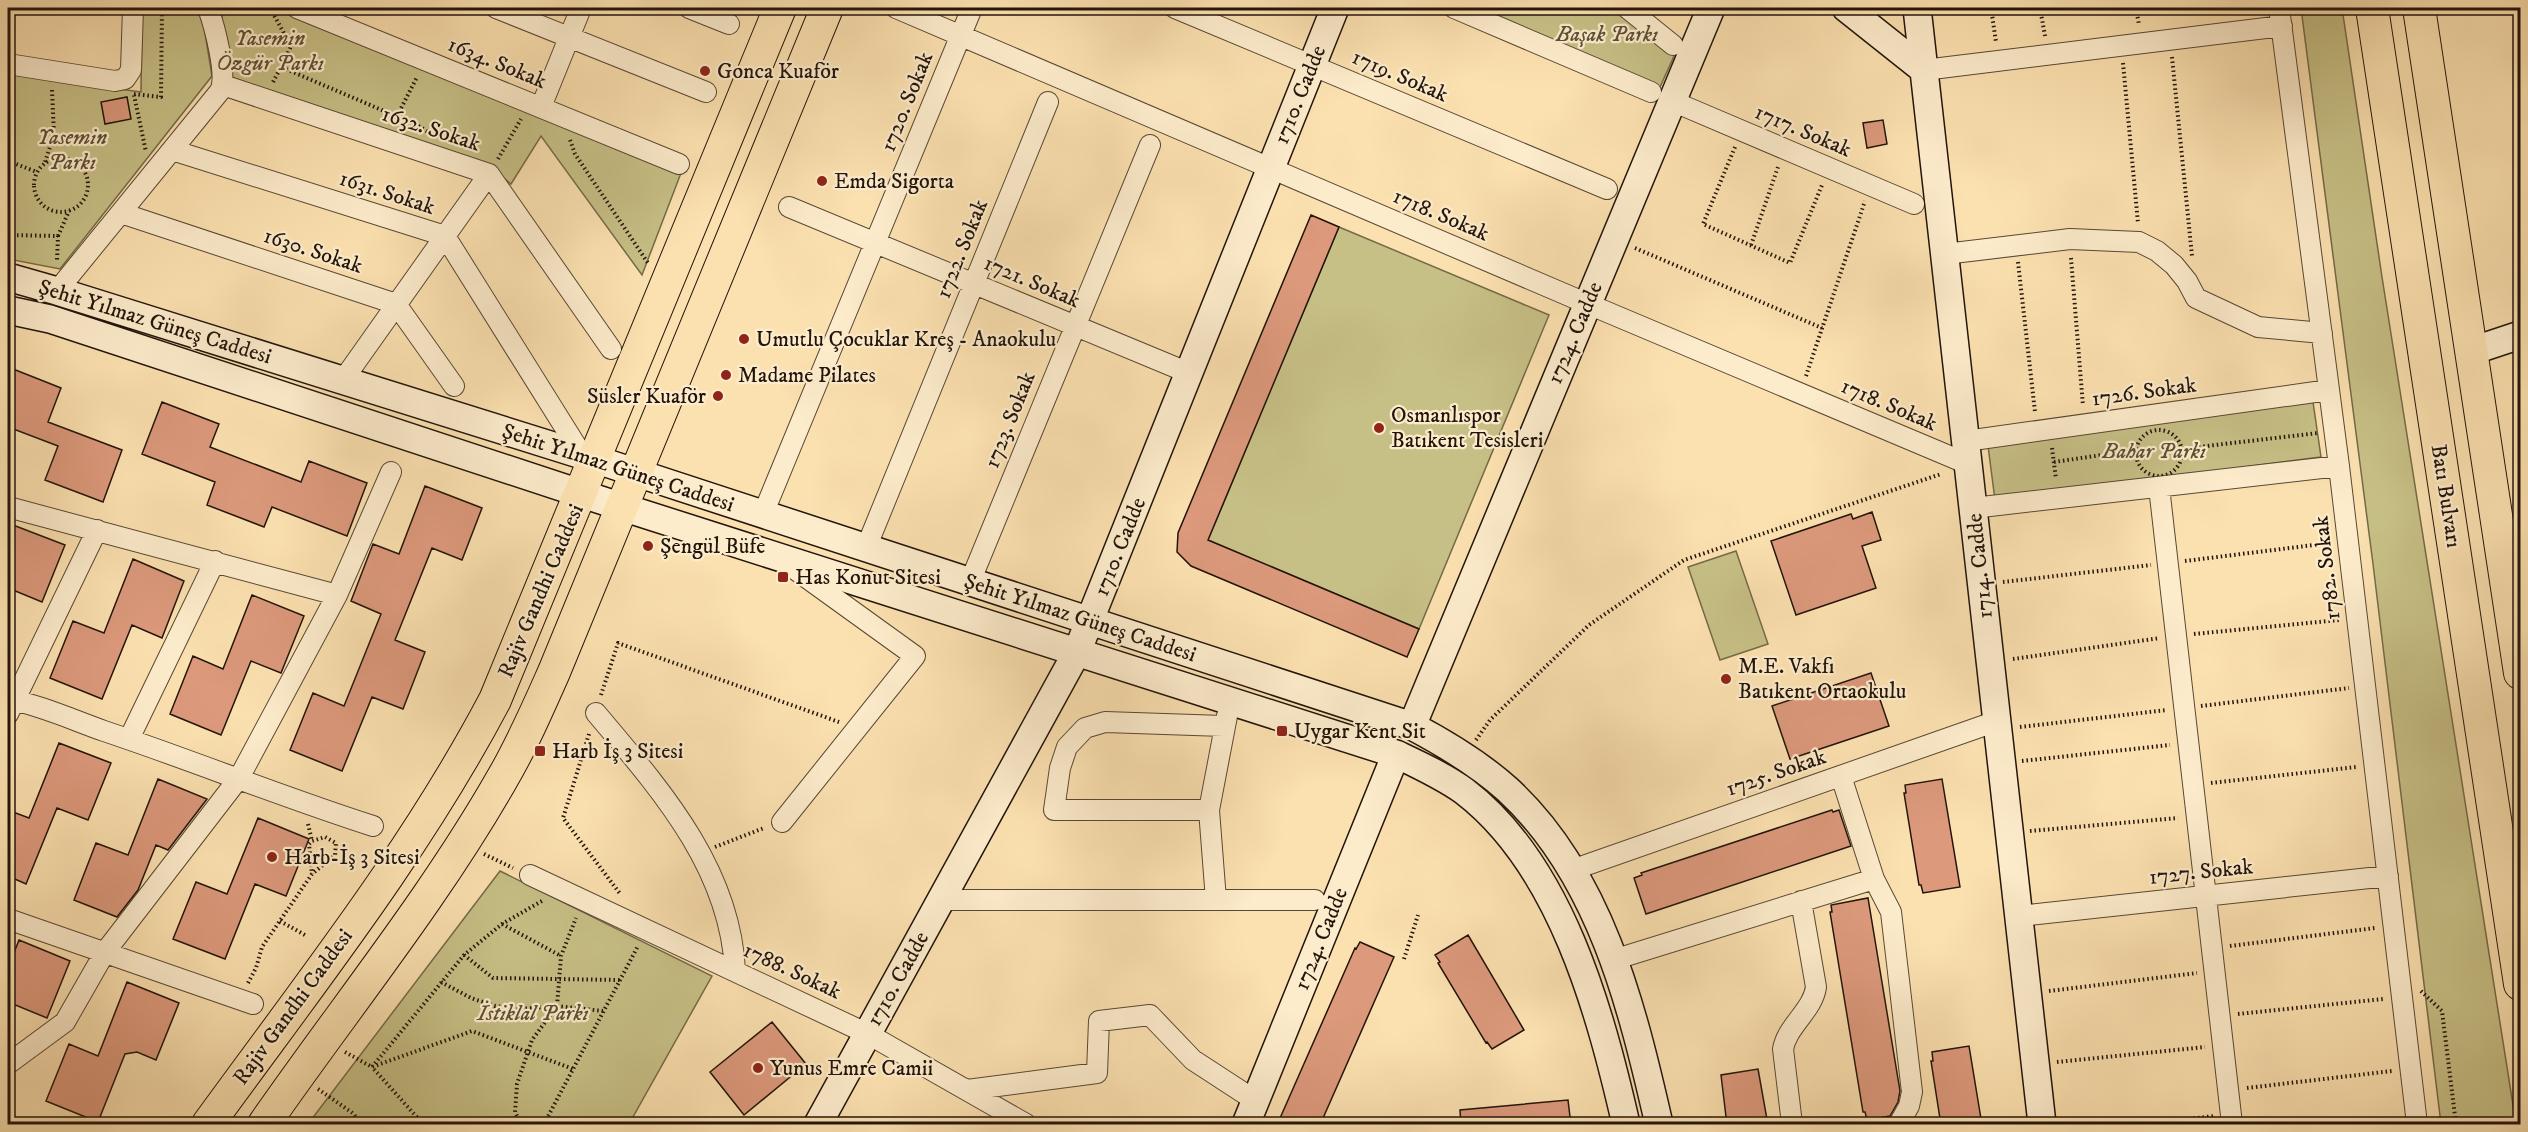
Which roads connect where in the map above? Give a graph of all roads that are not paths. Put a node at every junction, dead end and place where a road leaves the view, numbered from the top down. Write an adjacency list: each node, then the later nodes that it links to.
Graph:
1 (133, 8): 25 (street)
2 (208, 8): 28 (street)
3 (297, 8): 32 (street, 1634. Sokak)
4 (496, 8): 23 (street)
5 (581, 8): 23 (street)
6 (689, 8): 21 (street)
7 (780, 8): 61 (main road, Rajiv Gandhi Caddesi)
8 (827, 8): 64 (main road, Rajiv Gandhi Caddesi)
9 (896, 8): 22 (street, 1718. Sokak)
10 (972, 8): 22 (street, 1720. Sokak)
11 (1174, 8): 26 (street, 1719. Sokak)
12 (1335, 8): 26 (main road, 1710. Cadde)
13 (1454, 8): 30 (street, 1717. Sokak)
14 (1627, 8): 24 (street)
15 (1711, 8): 30 (main road, 1724. Cadde)
16 (1846, 8): 27 (main road)
17 (1917, 8): 27 (main road, 1714. Cadde)
18 (2372, 8): 106 (main road, Batı Bulvarı)
19 (2419, 8): 55 (main road, Batı Bulvarı)
20 (2280, 17): 27 (street); 52 (street, 1782. Sokak)
21 (729, 24)
22 (961, 35): 36 (street, 1718. Sokak); 43 (street, 1720. Sokak)
23 (569, 37): 29 (street); 32 (street)
24 (1673, 45)
25 (8, 64)
26 (1312, 65): 36 (main road, 1710. Cadde); 38 (street, 1719. Sokak)
27 (1924, 70): 44 (main road, 1714. Cadde)
28 (223, 85): 34 (street); 37 (street, 1632. Sokak)
29 (706, 92)
30 (1662, 96): 39 (street, 1717. Sokak); 49 (main road, 1724. Cadde)
31 (1048, 102): 46 (street, 1722. Sokak)
32 (536, 105): 35 (street, 1634. Sokak)
33 (1150, 145): 51 (street, 1723. Sokak)
34 (172, 150): 41 (street); 42 (street, 1631. Sokak)
35 (679, 164)
36 (1271, 168): 49 (street, 1718. Sokak); 56 (main road, 1710. Cadde)
37 (489, 174): 42 (street); 54 (street, 1632. Sokak)
38 (1607, 189)
39 (1914, 204)
40 (789, 207): 43 (street, 1721. Sokak)
41 (121, 213): 47 (street); 48 (street, 1630. Sokak)
42 (445, 236): 48 (street); 61 (street, 1631. Sokak)
43 (875, 243): 46 (street, 1721. Sokak); 70 (street, 1720. Sokak)
44 (1945, 254): 52 (street); 60 (main road, 1714. Cadde)
45 (8, 278): 47 (main road, Şehit Yılmaz Güneş Caddesi)
46 (974, 284): 51 (street, 1721. Sokak); 72 (street, 1722. Sokak)
47 (57, 291): 57 (main road, Şehit Yılmaz Güneş Caddesi)
48 (396, 304): 57 (street); 58 (street)
49 (1587, 304): 60 (street, 1718. Sokak); 84 (main road, 1724. Cadde)
50 (8, 310): 66 (main road, Şehit Yılmaz Güneş Caddesi)
51 (1076, 326): 56 (street, 1721. Sokak); 75 (street, 1723. Sokak)
52 (2322, 333): 59 (street, 1782. Sokak)
53 (2520, 335): 55 (main road)
54 (611, 349)
55 (2472, 351): 79 (main road, Batı Bulvarı)
56 (1189, 373): 77 (main road, 1710. Cadde)
57 (342, 380): 61 (main road, Şehit Yılmaz Güneş Caddesi)
58 (454, 386)
59 (2329, 390): 60 (street, 1726. Sokak); 62 (street, 1782. Sokak)
60 (1967, 453): 69 (main road, 1714. Cadde)
61 (588, 457): 64 (main road, Şehit Yılmaz Güneş Caddesi); 66 (main road, Rajiv Gandhi Caddesi)
62 (2339, 466): 65 (street); 94 (street, 1782. Sokak)
63 (391, 472): 76 (street)
64 (636, 473): 68 (main road, Rajiv Gandhi Caddesi); 70 (main road, Şehit Yılmaz Güneş Caddesi)
65 (2159, 487): 69 (street); 96 (street)
66 (581, 494): 68 (main road, Şehit Yılmaz Güneş Caddesi); 113 (main road, Rajiv Gandhi Caddesi)
67 (8, 507): 71 (street)
68 (622, 507): 73 (main road, Şehit Yılmaz Güneş Caddesi); 114 (main road, Rajiv Gandhi Caddesi)
69 (1973, 508): 83 (main road, 1714. Cadde)
70 (763, 514): 72 (main road, Şehit Yılmaz Güneş Caddesi)
71 (97, 530): 74 (street); 80 (street)
72 (866, 548): 75 (main road, Şehit Yılmaz Güneş Caddesi)
73 (778, 557): 78 (main road, Şehit Yılmaz Güneş Caddesi); 90 (street)
74 (215, 561): 76 (street); 85 (street)
75 (970, 582): 77 (main road, Şehit Yılmaz Güneş Caddesi)
76 (337, 595): 88 (street)
77 (1090, 621): 78 (main road, 1710. Cadde); 84 (main road, Şehit Yılmaz Güneş Caddesi)
78 (1077, 652): 82 (main road, Şehit Yılmaz Güneş Caddesi); 97 (main road, 1710. Cadde)
79 (2520, 673)
80 (9, 705): 85 (street)
81 (596, 713): 105 (street)
82 (1227, 714): 86 (main road, Şehit Yılmaz Güneş Caddesi); 89 (street); 89 (street)
83 (1997, 721): 87 (street, 1725. Sokak); 101 (main road, 1714. Cadde)
84 (1412, 726): 92 (main road, Şehit Yılmaz Güneş Caddesi)
85 (129, 739): 88 (street)
86 (1396, 754): 111 (main road, 1724. Cadde); 117 (main road, Şehit Yılmaz Güneş Caddesi)
87 (1841, 776): 92 (street, 1725. Sokak); 95 (street)
88 (239, 777): 91 (street); 103 (street)
89 (1209, 810): 98 (street)
90 (782, 822)
91 (373, 826)
92 (1572, 870): 104 (main road, Şehit Yılmaz Güneş Caddesi)
93 (530, 876): 105 (street, 1788. Sokak)
94 (2388, 876): 96 (street, 1727. Sokak); 122 (street, 1782. Sokak)
95 (1874, 879): 100 (street); 120 (street)
96 (2206, 896): 101 (street, 1727. Sokak); 112 (street)
97 (941, 900): 98 (street); 108 (main road, 1710. Cadde)
98 (1216, 900): 99 (street)
99 (1315, 900)
100 (1801, 901): 104 (street); 119 (street)
101 (2019, 916): 121 (main road, 1714. Cadde)
102 (8, 919): 103 (street)
103 (105, 952): 107 (street); 109 (street)
104 (1613, 960): 118 (main road, Şehit Yılmaz Güneş Caddesi)
105 (735, 970): 108 (street, 1788. Sokak)
106 (2520, 984)
107 (253, 1004)
108 (868, 1034): 110 (street, 1788. Sokak); 115 (main road, 1710. Cadde)
109 (8, 1064)
110 (967, 1090): 111 (street); 116 (street, 1788. Sokak)
111 (1251, 1113)
112 (2232, 1119)
113 (208, 1125)
114 (264, 1125)
115 (818, 1125)
116 (1026, 1125)
117 (1626, 1125)
118 (1659, 1125)
119 (1792, 1125)
120 (1899, 1125)
121 (2042, 1125)
122 (2417, 1125)

